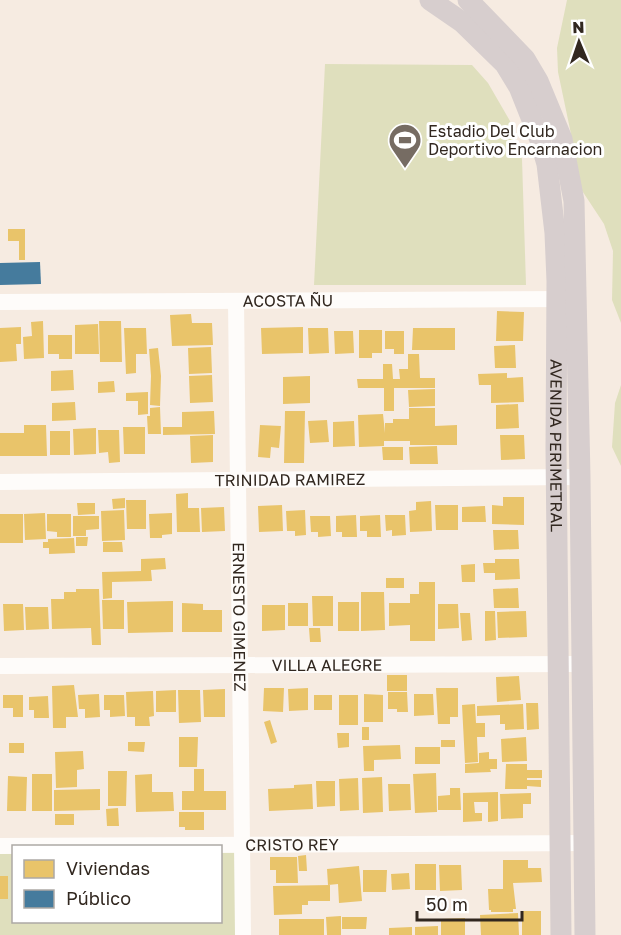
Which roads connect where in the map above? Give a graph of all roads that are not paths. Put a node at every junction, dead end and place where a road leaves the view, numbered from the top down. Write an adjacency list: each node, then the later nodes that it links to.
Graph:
1 (430, 0): 3 (main road, AVENIDA PERIMETRAL)
2 (468, 0): 3 (main road, AVENIDA PERIMETRAL)
3 (567, 299): 4 (street, ACOSTA ÑU); 6 (main road, AVENIDA PERIMETRAL); 7 (main road, AVENIDA PERIMETRAL)
4 (236, 301): 5 (street, ACOSTA ÑU); 8 (street, ERNESTO GIMENEZ)
5 (0, 303)
6 (558, 477): 7 (street, TRINIDAD RAMIREZ); 8 (street, TRINIDAD RAMIREZ); 10 (main road, AVENIDA PERIMETRAL)
7 (580, 477): 11 (main road, AVENIDA PERIMETRAL)
8 (238, 480): 9 (street, TRINIDAD RAMIREZ); 12 (street, ERNESTO GIMENEZ)
9 (0, 482)
10 (558, 664): 11 (street, VILLA ALEGRE); 12 (street, VILLA ALEGRE); 14 (main road, AVENIDA PERIMETRAL)
11 (583, 664): 15 (main road, AVENIDA PERIMETRAL)
12 (240, 665): 13 (street, VILLA ALEGRE); 16 (street, ERNESTO GIMENEZ)
13 (0, 666)
14 (560, 843): 15 (street, CRISTO REY); 16 (street, CRISTO REY); 19 (main road, AVENIDA PERIMETRAL)
15 (585, 843): 20 (main road, AVENIDA PERIMETRAL)
16 (243, 844): 17 (street, CRISTO REY); 18 (street, ERNESTO GIMENEZ)
17 (122, 845)
18 (243, 935)
19 (561, 935)
20 (585, 935)

